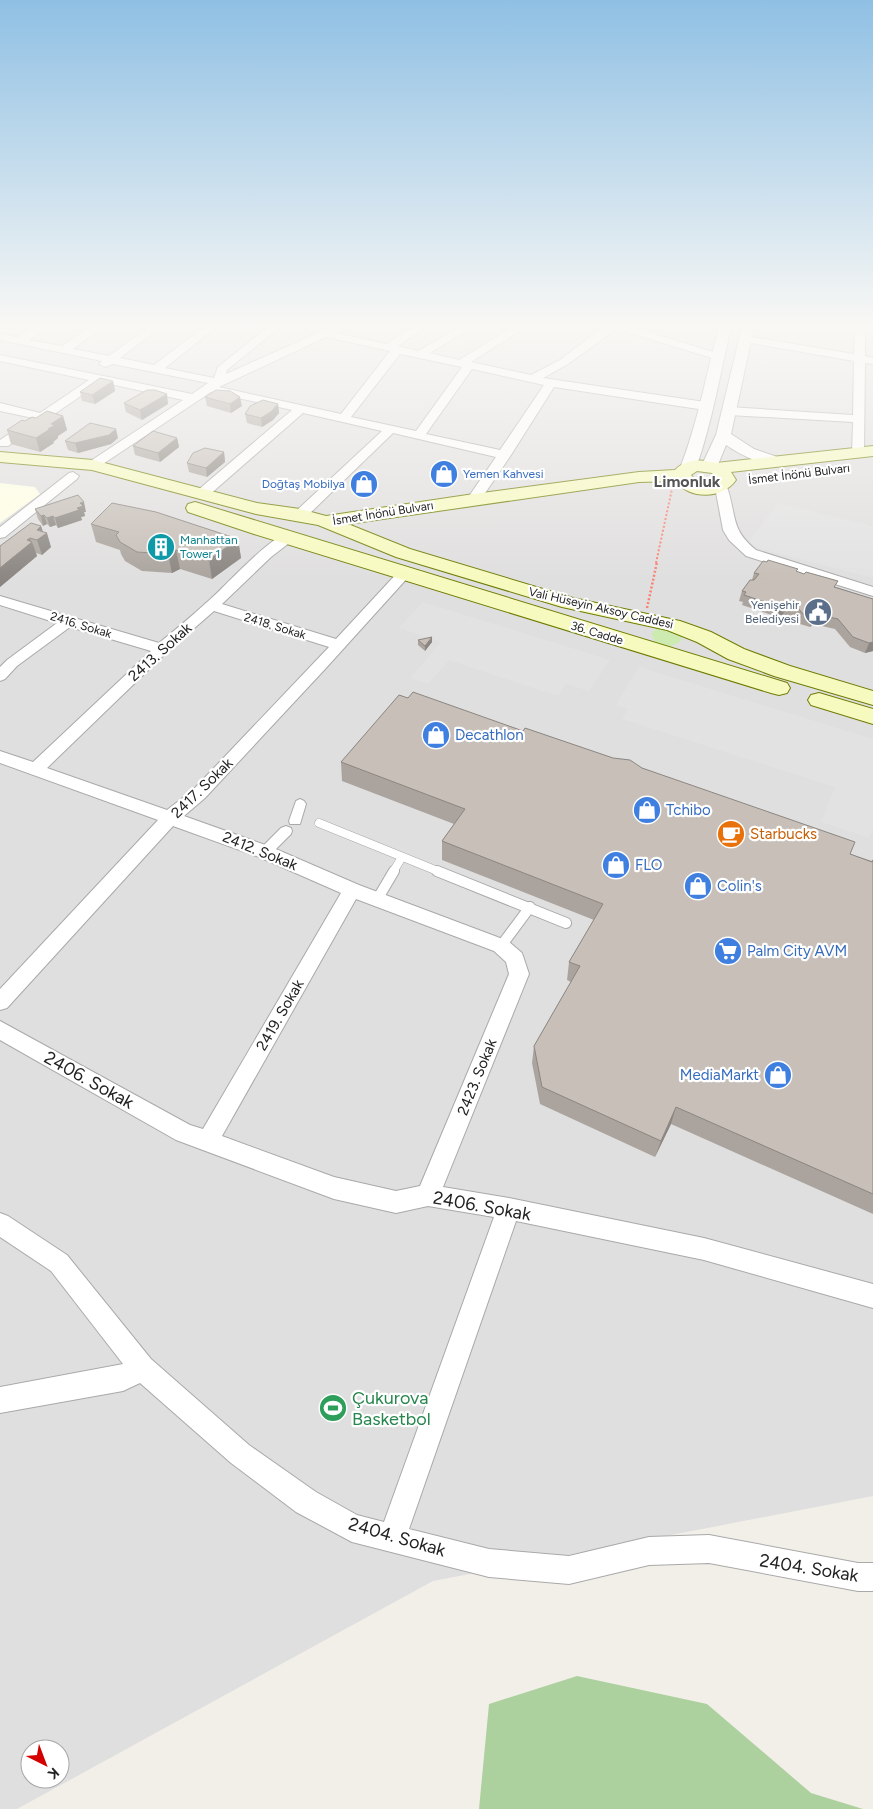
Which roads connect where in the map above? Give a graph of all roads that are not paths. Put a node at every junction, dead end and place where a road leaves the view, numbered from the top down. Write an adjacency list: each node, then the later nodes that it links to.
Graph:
1 (21, 411): 13 (street)
2 (49, 411): 13 (street)
3 (172, 411): 23 (street)
4 (297, 411): 30 (street)
5 (312, 411): 14 (street)
6 (349, 411): 14 (street)
7 (435, 411): 17 (street)
8 (533, 411): 21 (street)
9 (704, 411): 28 (street)
10 (729, 411): 18 (street)
11 (735, 411): 15 (street)
12 (859, 411): 15 (street)
13 (43, 416): 19 (street)
14 (344, 418): 16 (street)
15 (859, 420): 20 (street)
16 (391, 429): 17 (street); 32 (street)
17 (420, 434): 21 (street)
18 (723, 435): 22 (street); 26 (street)
19 (2, 450): 23 (main road, İsmet İnönü Bulvarı)
20 (866, 452): 22 (main road, İsmet İnönü Bulvarı)
21 (505, 455): 31 (street)
22 (778, 462): 26 (main road, İsmet İnönü Bulvarı)
23 (93, 465): 30 (main road, İsmet İnönü Bulvarı)
24 (873, 465): 29 (main road, İsmet İnönü Bulvarı)
25 (0, 467): 27 (main road)
26 (712, 467): 28 (main road, İsmet İnönü Bulvarı); 29 (main road)
27 (73, 476): 34 (street); 36 (main road)
28 (683, 480): 29 (main road, İsmet İnönü Bulvarı); 31 (main road, İsmet İnönü Bulvarı); 37 (main road, İsmet İnönü Bulvarı)
29 (723, 485): 39 (street)
30 (203, 493): 32 (main road, İsmet İnönü Bulvarı)
31 (474, 498): 33 (main road, İsmet İnönü Bulvarı)
32 (300, 515): 33 (main road, İsmet İnönü Bulvarı)
33 (327, 522): 35 (main road, Vali Hüseyin Aksoy Caddesi); 36 (main road)
34 (0, 534)
35 (354, 534): 37 (main road, Vali Hüseyin Aksoy Caddesi); 37 (main road, İsmet İnönü Bulvarı); 38 (main road, İsmet İnönü Bulvarı)
36 (288, 537): 38 (main road); 41 (street, 2413. Sokak)
37 (404, 542): 38 (main road, 36. Cadde); 42 (main road, Vali Hüseyin Aksoy Caddesi); 45 (street, 2417. Sokak); 47 (main road, 36. Cadde)
38 (320, 548)
39 (873, 592)
40 (0, 600): 43 (street, 2416. Sokak)
41 (212, 606): 45 (street, 2418. Sokak); 46 (street, 2413. Sokak)
42 (654, 615): 44 (main road, Vali Hüseyin Aksoy Caddesi); 47 (main road)
43 (68, 622): 46 (street, 2416. Sokak); 48 (street)
44 (684, 628): 47 (main road); 49 (main road, Vali Hüseyin Aksoy Caddesi)
45 (338, 645): 54 (street, 2417. Sokak)
46 (162, 649): 52 (street, 2413. Sokak)
47 (658, 651): 50 (main road, 36. Cadde)
48 (0, 676)
49 (873, 698)
50 (873, 718)
51 (0, 757): 52 (street, 2412. Sokak)
52 (36, 769): 54 (street, 2412. Sokak)
53 (300, 804): 56 (street)
54 (171, 817): 56 (street, 2412. Sokak); 63 (street, 2417. Sokak)
55 (319, 823): 57 (lane)
56 (265, 852): 58 (street, 2412. Sokak)
57 (402, 857): 59 (lane); 60 (lane)
58 (352, 890): 59 (street, 2412. Sokak); 65 (street, 2419. Sokak)
59 (378, 898): 62 (street, 2412. Sokak)
60 (530, 908): 61 (lane); 62 (lane)
61 (566, 923)
62 (508, 952): 66 (street, 2423. Sokak)
63 (0, 1002)
64 (0, 1030): 65 (street, 2406. Sokak)
65 (208, 1141): 66 (street, 2406. Sokak)
66 (428, 1195): 67 (street, 2406. Sokak)
67 (509, 1209): 69 (street, 2406. Sokak); 72 (street)
68 (0, 1224): 70 (street, 2404. Sokak)
69 (873, 1296)
70 (142, 1368): 71 (street); 72 (street, 2404. Sokak)
71 (0, 1400)
72 (392, 1538): 73 (street, 2404. Sokak)
73 (873, 1577)

